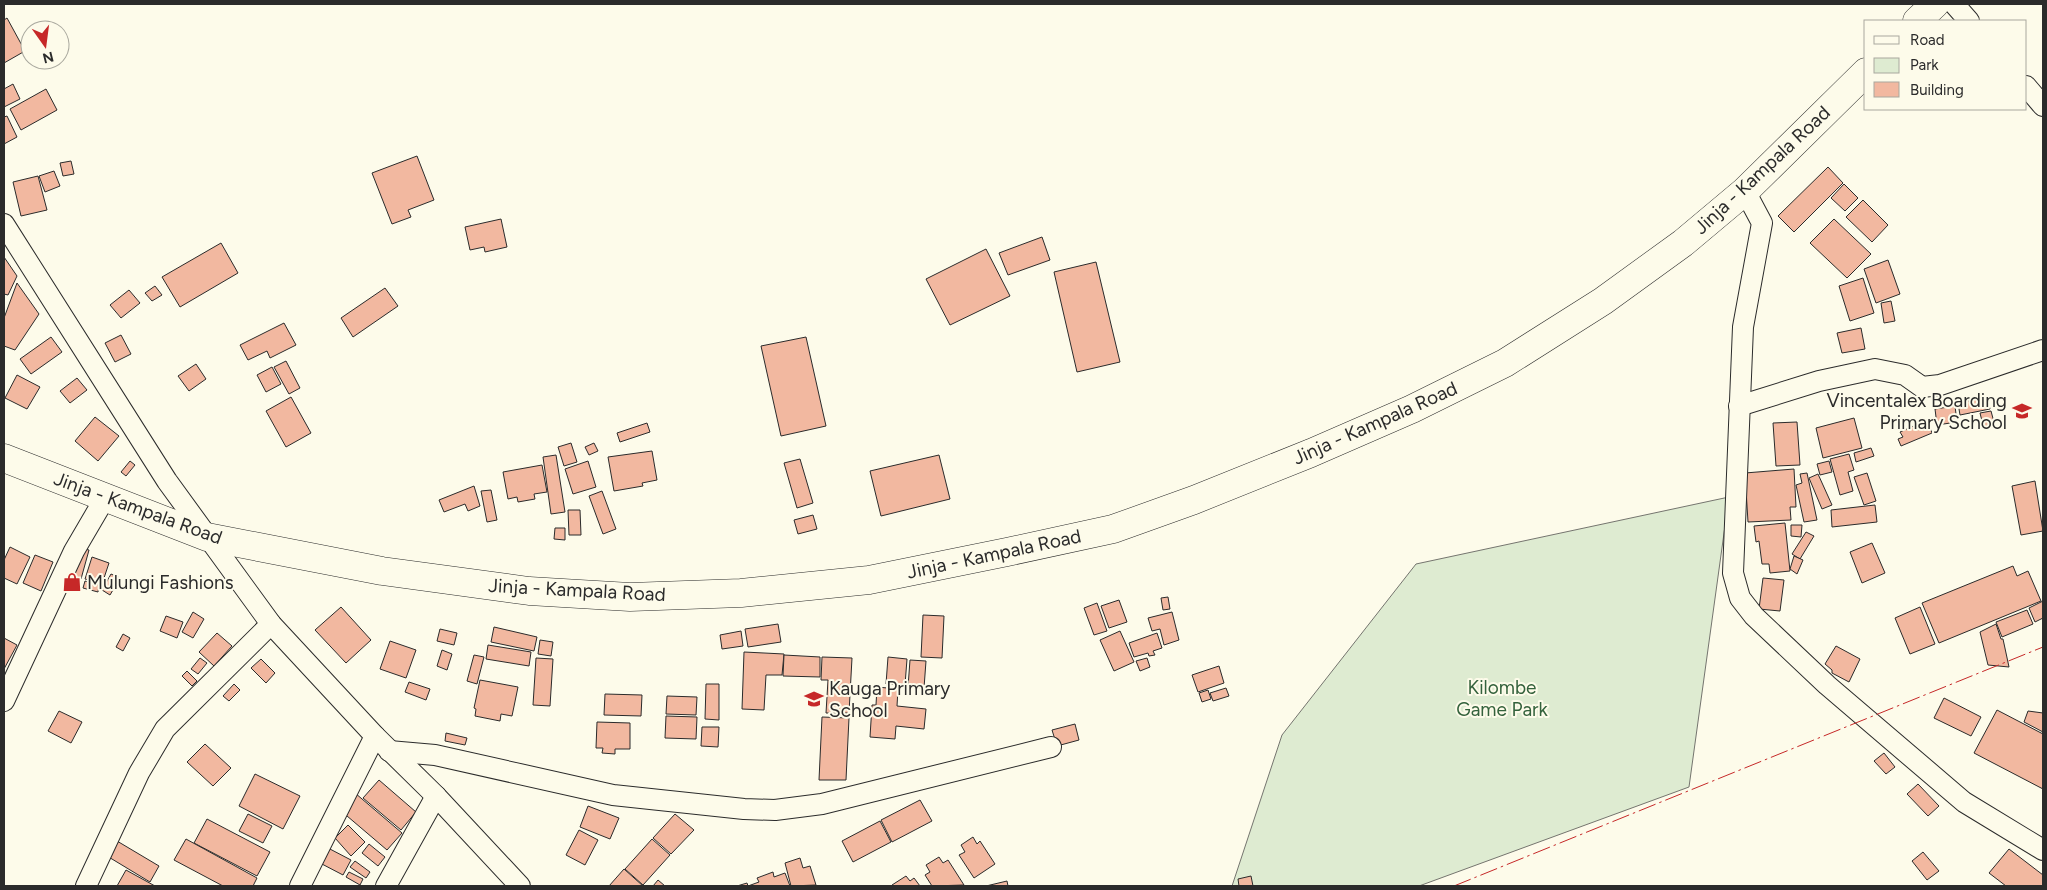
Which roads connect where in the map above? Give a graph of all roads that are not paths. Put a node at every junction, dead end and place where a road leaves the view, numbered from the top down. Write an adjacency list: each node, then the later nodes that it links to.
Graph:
1 (1935, 4): 3 (highway)
2 (1954, 4): 4 (street)
3 (1918, 20)
4 (1968, 20)
5 (1864, 74): 8 (highway, Jinja - Kampala Road)
6 (2027, 87): 7 (street)
7 (2043, 106)
8 (1745, 191): 11 (street); 14 (highway, Jinja - Kampala Road)
9 (4, 224): 14 (street)
10 (2043, 350): 11 (street)
11 (1738, 406): 21 (street)
12 (4, 458): 13 (highway, Jinja - Kampala Road)
13 (105, 498): 14 (highway, Jinja - Kampala Road); 16 (street)
14 (207, 537): 15 (street)
15 (271, 624): 17 (street); 22 (street)
16 (4, 701)
17 (375, 736): 19 (street); 23 (street)
18 (1051, 747): 19 (street)
19 (389, 751): 20 (street)
20 (436, 796): 24 (street); 25 (street)
21 (2043, 850)
22 (86, 886)
23 (300, 886)
24 (386, 886)
25 (520, 886)

